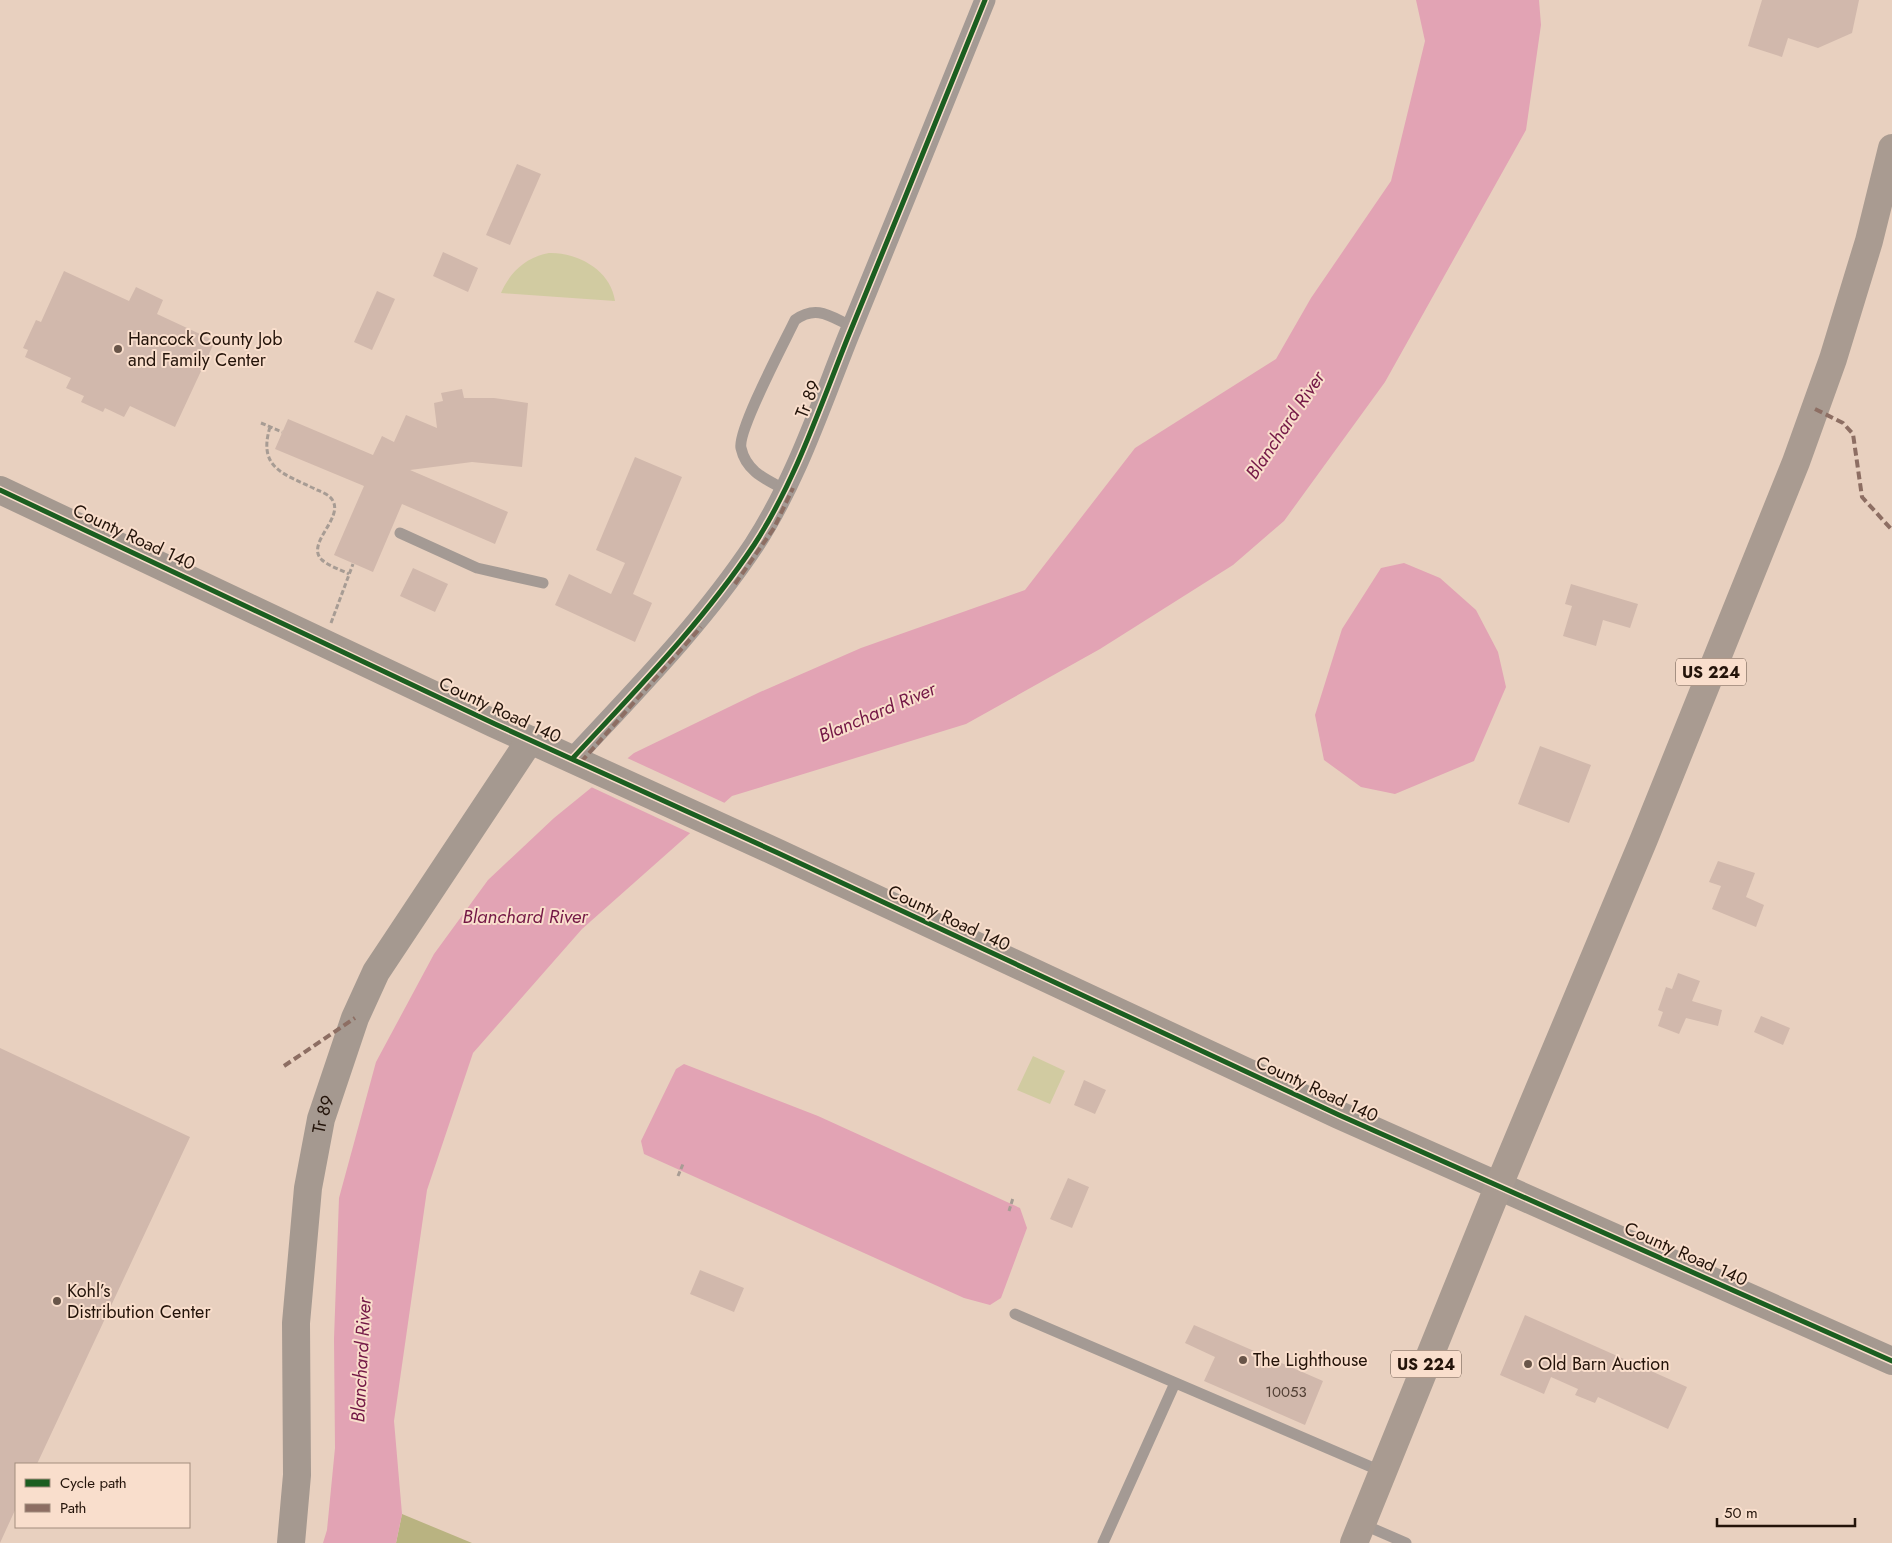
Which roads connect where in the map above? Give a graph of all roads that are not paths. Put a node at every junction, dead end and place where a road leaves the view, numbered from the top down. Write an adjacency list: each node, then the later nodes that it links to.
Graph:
1 (985, 0): 3 (street, Tr 89)
2 (1892, 148): 10 (main road, US 224)
3 (853, 327): 4 (street, Tr 89); 4 (lane)
4 (784, 489): 9 (street, Tr 89)
5 (0, 490): 8 (street, County Road 140)
6 (400, 533): 7 (lane)
7 (543, 583)
8 (530, 740): 9 (street, County Road 140); 16 (street, Tr 89)
9 (582, 763): 10 (street, County Road 140)
10 (1499, 1185): 12 (street, County Road 140); 14 (main road, US 224)
11 (1015, 1314): 13 (lane)
12 (1892, 1361)
13 (1175, 1383): 14 (lane); 17 (lane)
14 (1383, 1472): 15 (main road, US 224)
15 (1358, 1533): 18 (lane)
16 (291, 1543)
17 (1102, 1543)
18 (1406, 1543)

